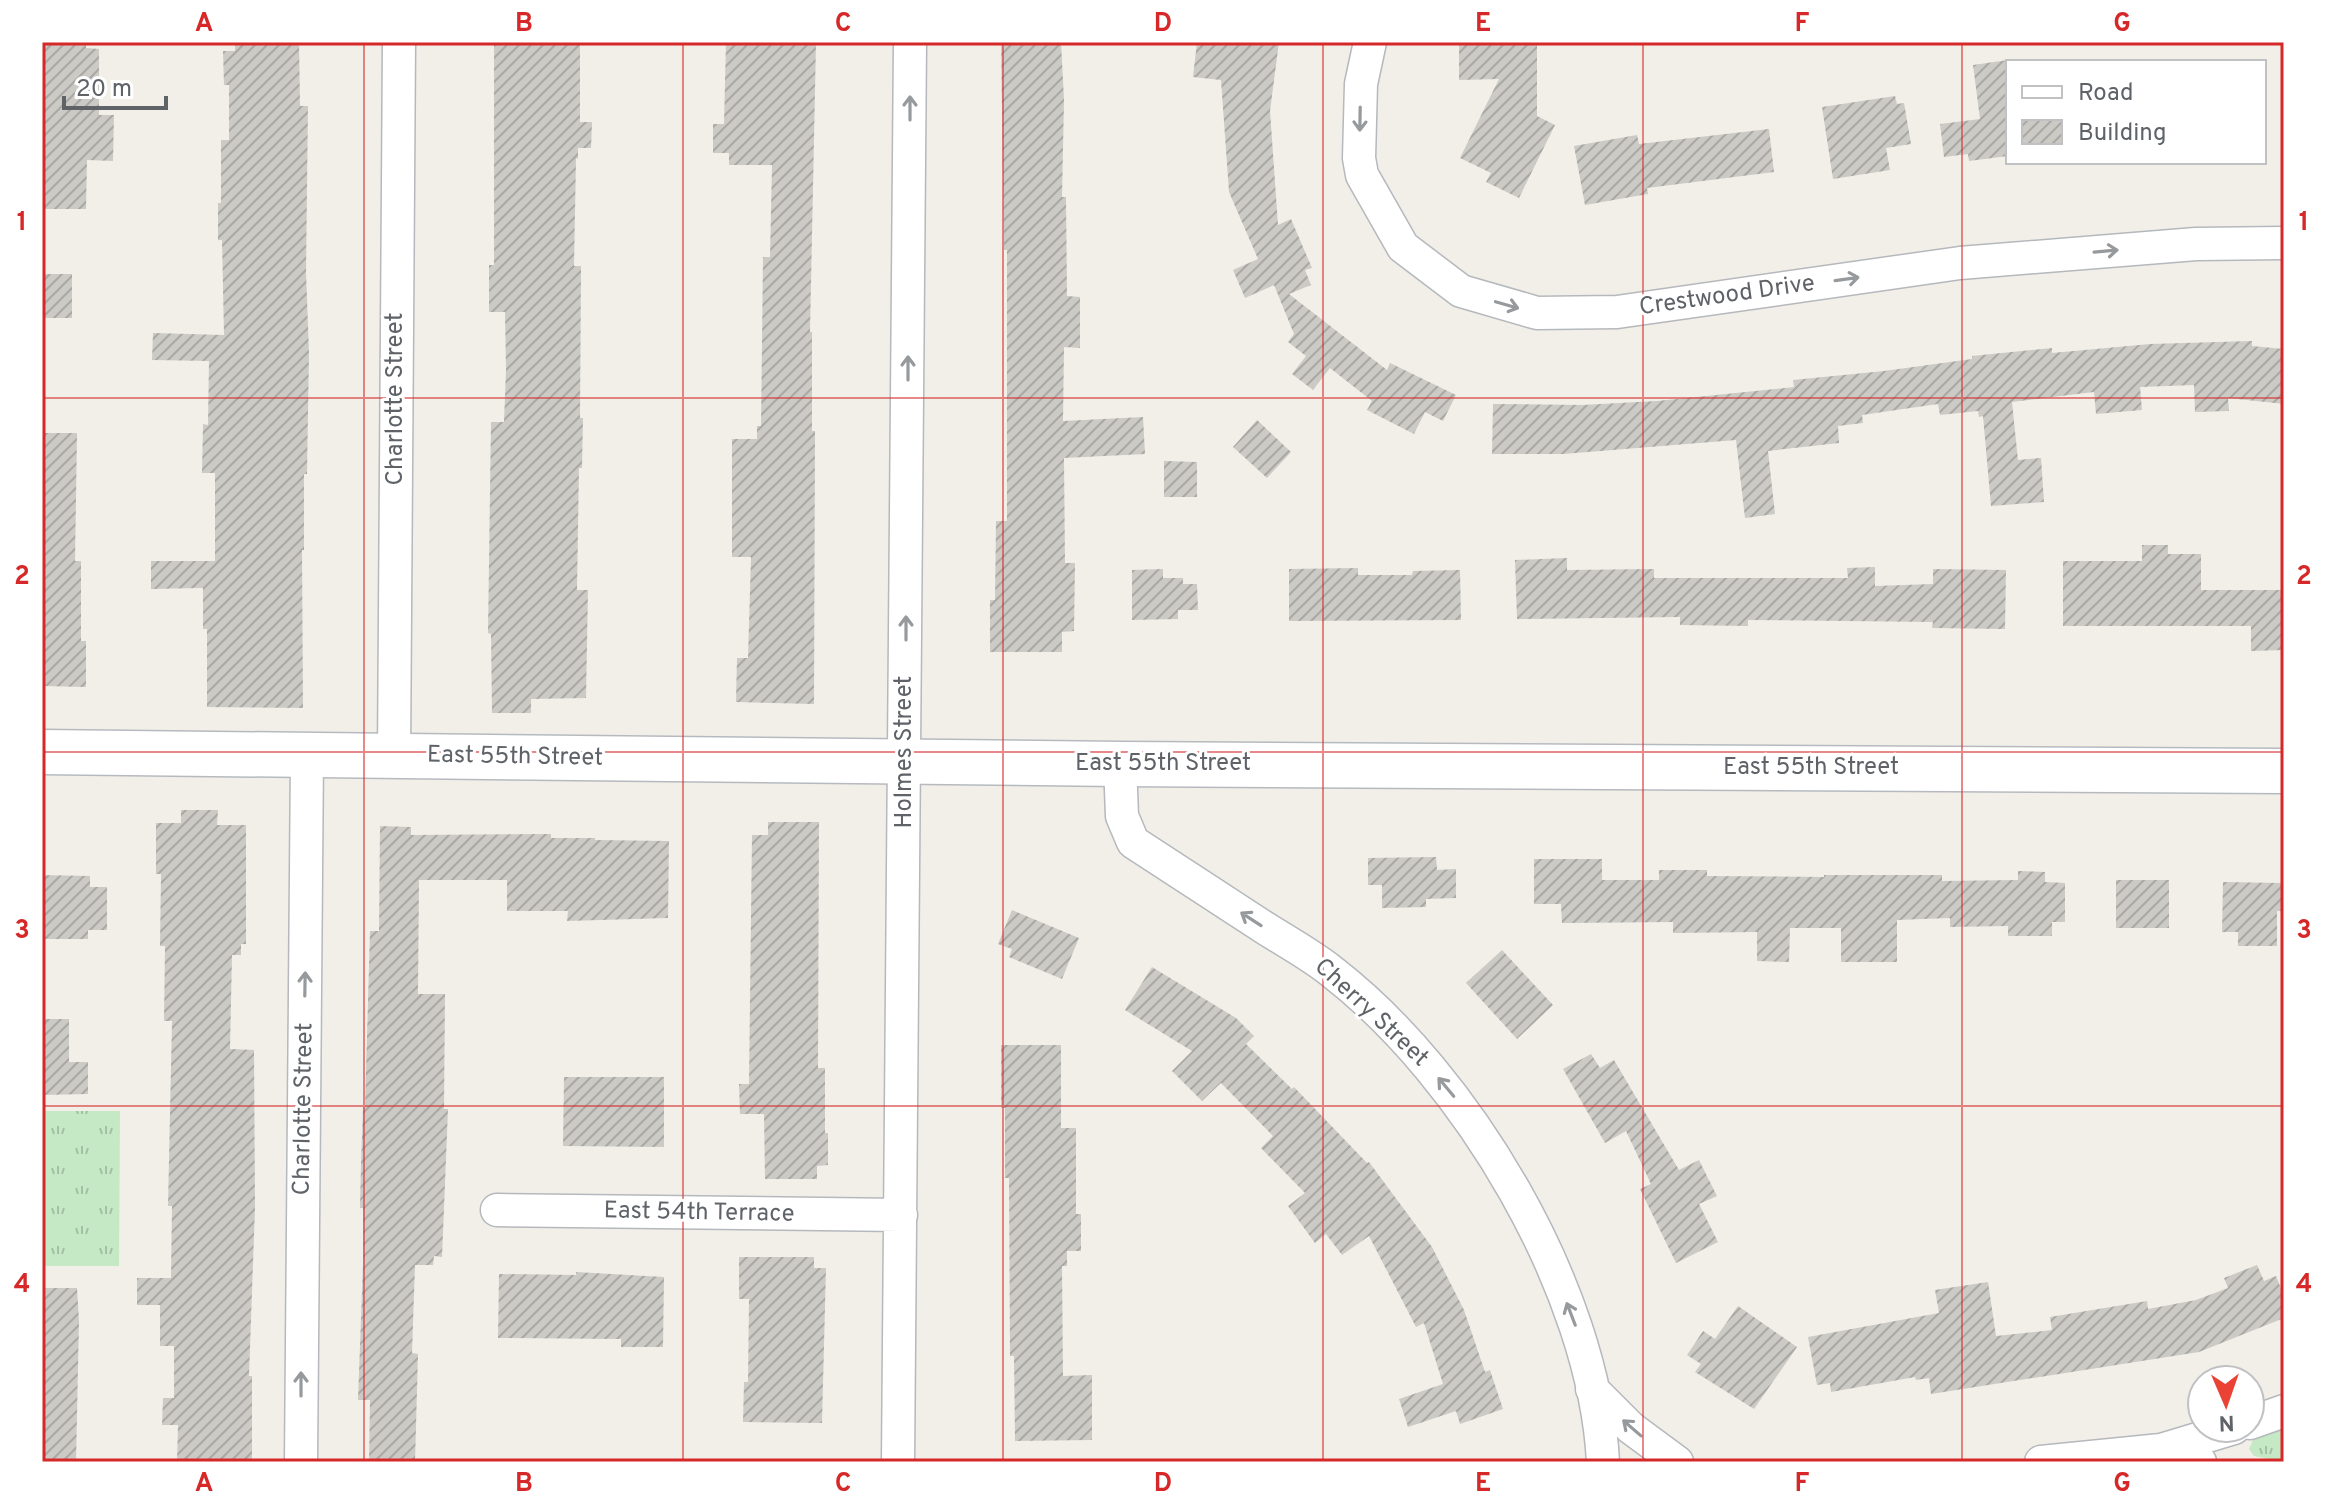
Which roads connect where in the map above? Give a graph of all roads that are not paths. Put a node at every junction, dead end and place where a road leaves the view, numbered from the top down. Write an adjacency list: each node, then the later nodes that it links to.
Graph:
1 (399, 42): 7 (street, Charlotte Street)
2 (910, 42): 8 (street, Holmes Street, one-way to 2)
3 (1370, 42): 4 (street, Crestwood Drive, one-way to 4)
4 (2284, 243)
5 (42, 752): 6 (main road, East 55th Street)
6 (307, 755): 7 (main road, East 55th Street); 16 (street, Charlotte Street, one-way to 6)
7 (394, 756): 8 (main road, East 55th Street)
8 (905, 762): 9 (main road, East 55th Street); 12 (street, Holmes Street)
9 (1120, 764): 10 (main road, East 55th Street); 13 (street, Cherry Street, one-way to 9)
10 (2284, 771)
11 (497, 1210): 12 (street, East 54th Terrace)
12 (901, 1215): 17 (street, Holmes Street)
13 (1592, 1389): 18 (street, Cherry Street); 19 (street, one-way to 13)
14 (2186, 1442): 15 (street)
15 (2161, 1450): 20 (street); 21 (street)
16 (301, 1462)
17 (898, 1462)
18 (1603, 1462)
19 (1677, 1462)
20 (2041, 1462)
21 (2200, 1462)

